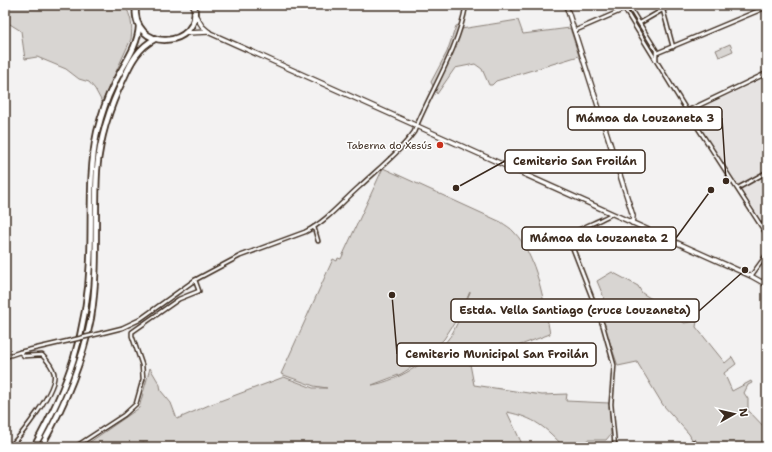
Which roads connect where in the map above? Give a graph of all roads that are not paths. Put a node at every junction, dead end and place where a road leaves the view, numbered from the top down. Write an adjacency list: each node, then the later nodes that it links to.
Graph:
1 (131, 5): 12 (highway)
2 (136, 5): 12 (highway)
3 (194, 5): 13 (highway)
4 (466, 5): 27 (street)
5 (566, 5): 17 (street)
6 (622, 5): 10 (street)
7 (628, 5): 14 (street)
8 (671, 5): 11 (street)
9 (767, 7): 21 (street)
10 (624, 9): 16 (street); 17 (street)
11 (663, 10): 14 (street); 21 (street)
12 (136, 11): 15 (highway)
13 (194, 13): 18 (highway); 19 (street)
14 (640, 23): 16 (street); 16 (street); 22 (street)
15 (139, 26): 20 (highway); 44 (highway)
16 (634, 26): 23 (street)
17 (574, 31): 31 (street)
18 (186, 32): 19 (street); 20 (highway)
19 (210, 33): 27 (street)
20 (155, 39): 45 (highway)
21 (673, 47): 22 (street)
22 (656, 52): 23 (street); 24 (street)
23 (651, 53): 24 (street)
24 (656, 60): 26 (street)
25 (767, 73): 26 (street)
26 (687, 110): 29 (street)
27 (416, 126): 30 (street); 32 (street)
28 (767, 172): 29 (street)
29 (738, 188): 33 (street)
30 (611, 214): 31 (street); 42 (street)
31 (632, 223): 36 (street)
32 (314, 227): 34 (street); 37 (street)
33 (767, 235)
34 (318, 241)
35 (767, 254): 36 (street)
36 (751, 276): 38 (street)
37 (195, 280): 39 (street, bridge); 46 (street)
38 (767, 286)
39 (20, 352): 40 (street); 43 (street)
40 (5, 357)
41 (693, 442): 49 (street)
42 (614, 443): 47 (street); 48 (street)
43 (9, 447)
44 (34, 447)
45 (40, 447)
46 (75, 447)
47 (611, 447)
48 (615, 447)
49 (696, 447)

